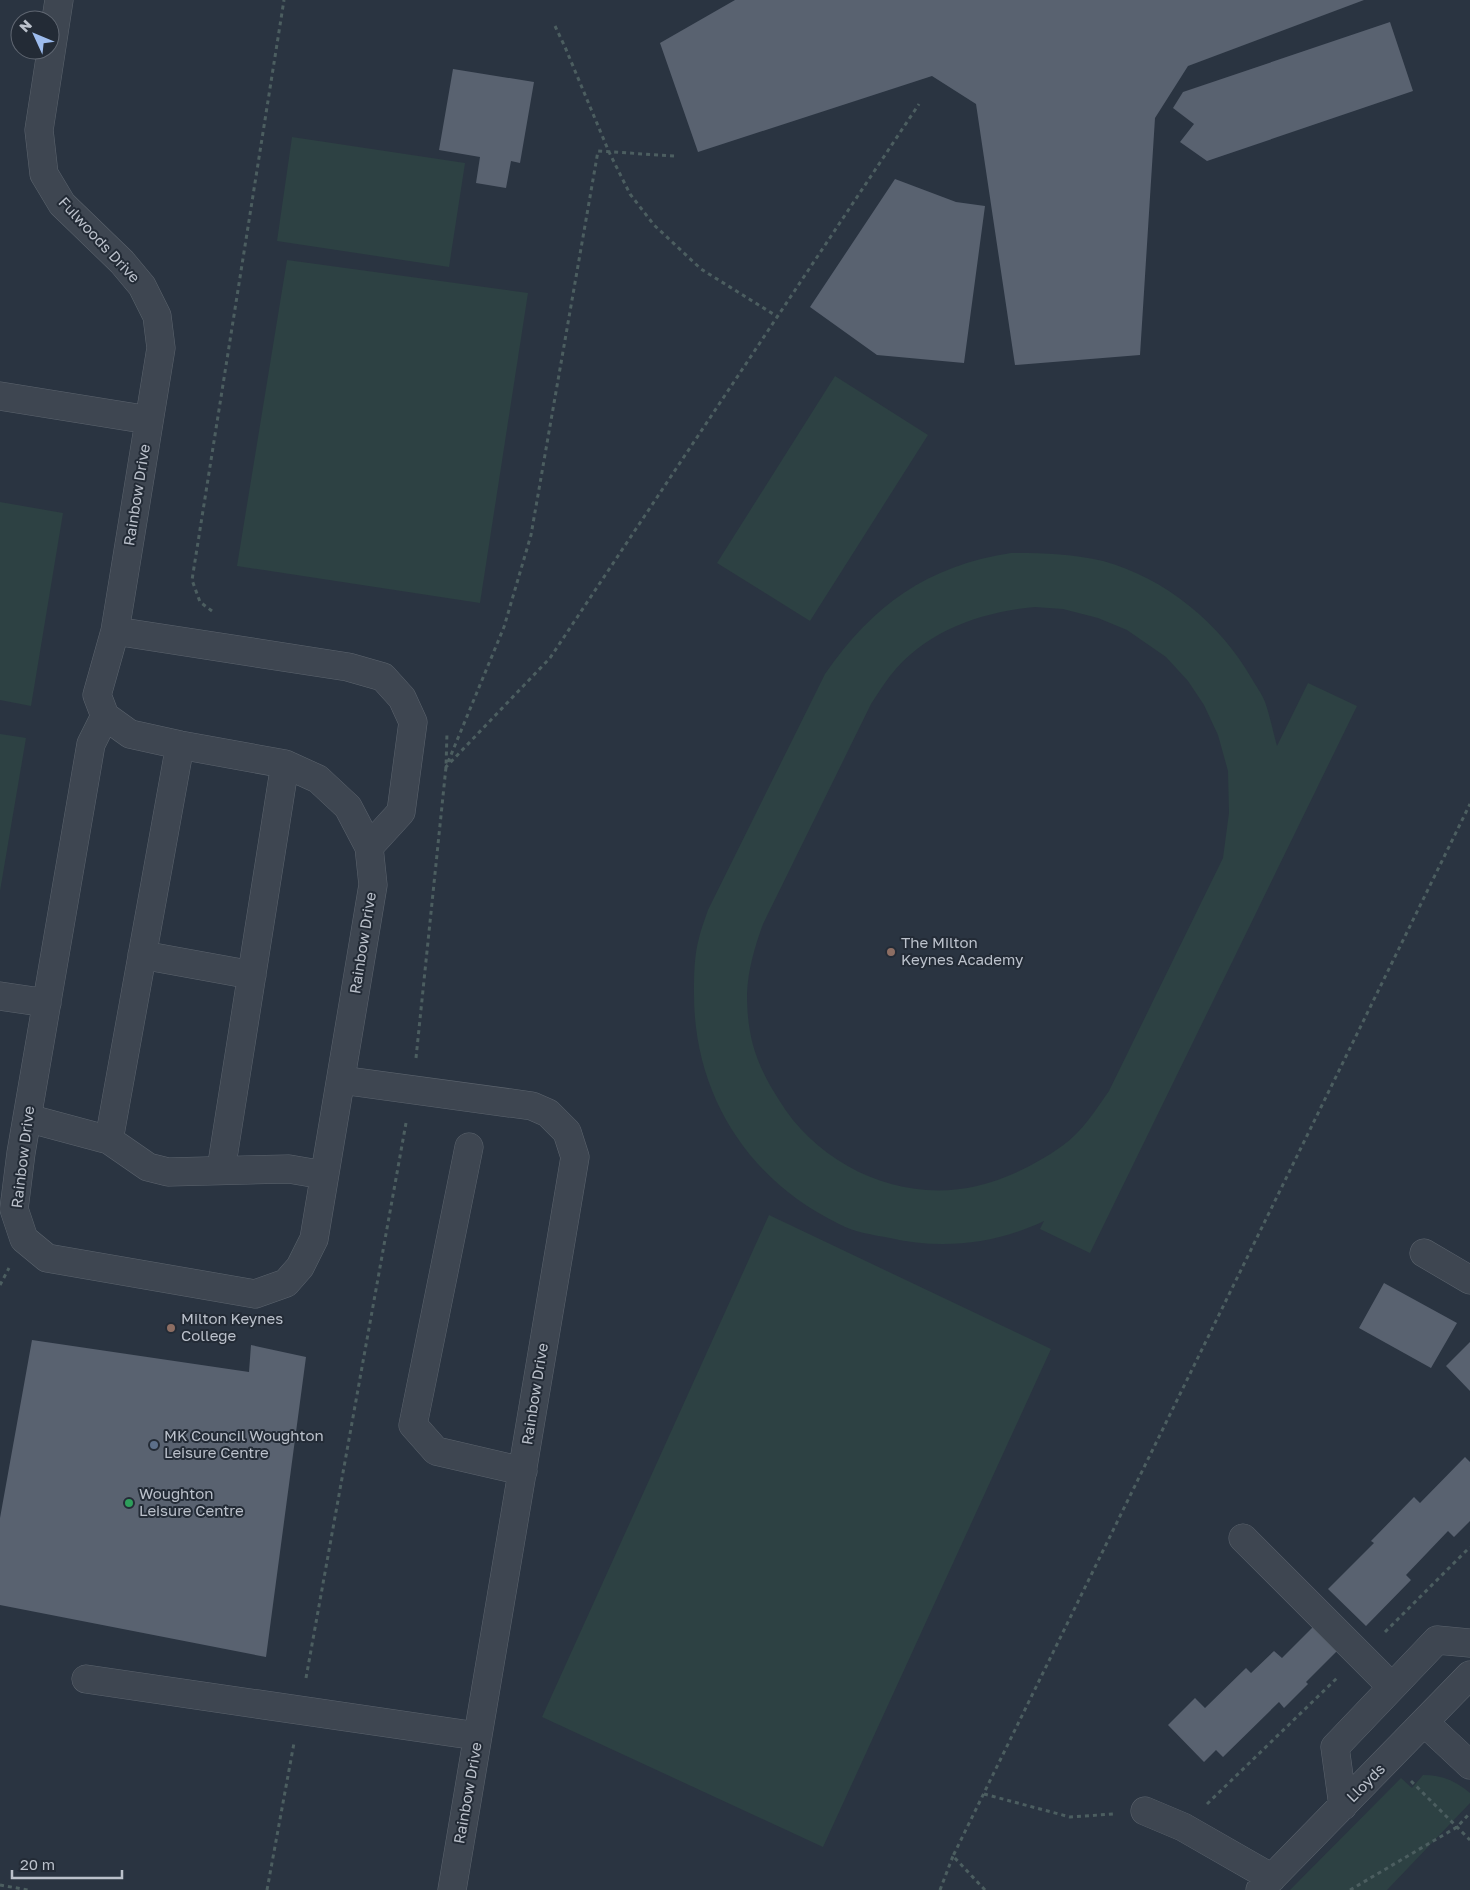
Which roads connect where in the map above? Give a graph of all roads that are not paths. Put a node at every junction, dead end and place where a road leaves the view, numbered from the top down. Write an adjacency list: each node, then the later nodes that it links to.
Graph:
1 (58, 0): 3 (street, Fulwoods Drive)
2 (0, 396): 3 (street)
3 (149, 420): 4 (street, Rainbow Drive)
4 (115, 630): 5 (street, Rainbow Drive); 8 (street)
5 (105, 716): 6 (street, Rainbow Drive); 12 (street, Rainbow Drive)
6 (180, 745): 7 (street, Rainbow Drive); 9 (street)
7 (285, 764): 8 (street, Rainbow Drive); 10 (street)
8 (369, 847): 13 (street, Rainbow Drive)
9 (142, 956): 10 (street); 15 (street)
10 (252, 974): 17 (street)
11 (0, 996): 12 (street)
12 (47, 1003): 14 (street, Rainbow Drive)
13 (341, 1080): 18 (street, Rainbow Drive); 21 (street, Rainbow Drive)
14 (27, 1118): 15 (street); 18 (street, Rainbow Drive)
15 (110, 1140): 17 (street)
16 (469, 1147): 21 (street)
17 (221, 1170): 18 (street)
18 (324, 1175)
19 (1424, 1253): 20 (street)
20 (1470, 1280)
21 (522, 1471): 28 (street, Rainbow Drive)
22 (1243, 1538): 26 (street)
23 (1470, 1643): 26 (street)
24 (1470, 1675): 27 (street, Lloyds)
25 (86, 1679): 28 (street)
26 (1392, 1687): 30 (street)
27 (1425, 1723): 29 (street); 30 (street, Lloyds)
28 (477, 1736): 33 (street, Rainbow Drive)
29 (1470, 1765)
30 (1343, 1806): 32 (street, Lloyds)
31 (1145, 1811): 32 (street)
32 (1266, 1884)
33 (452, 1890)

